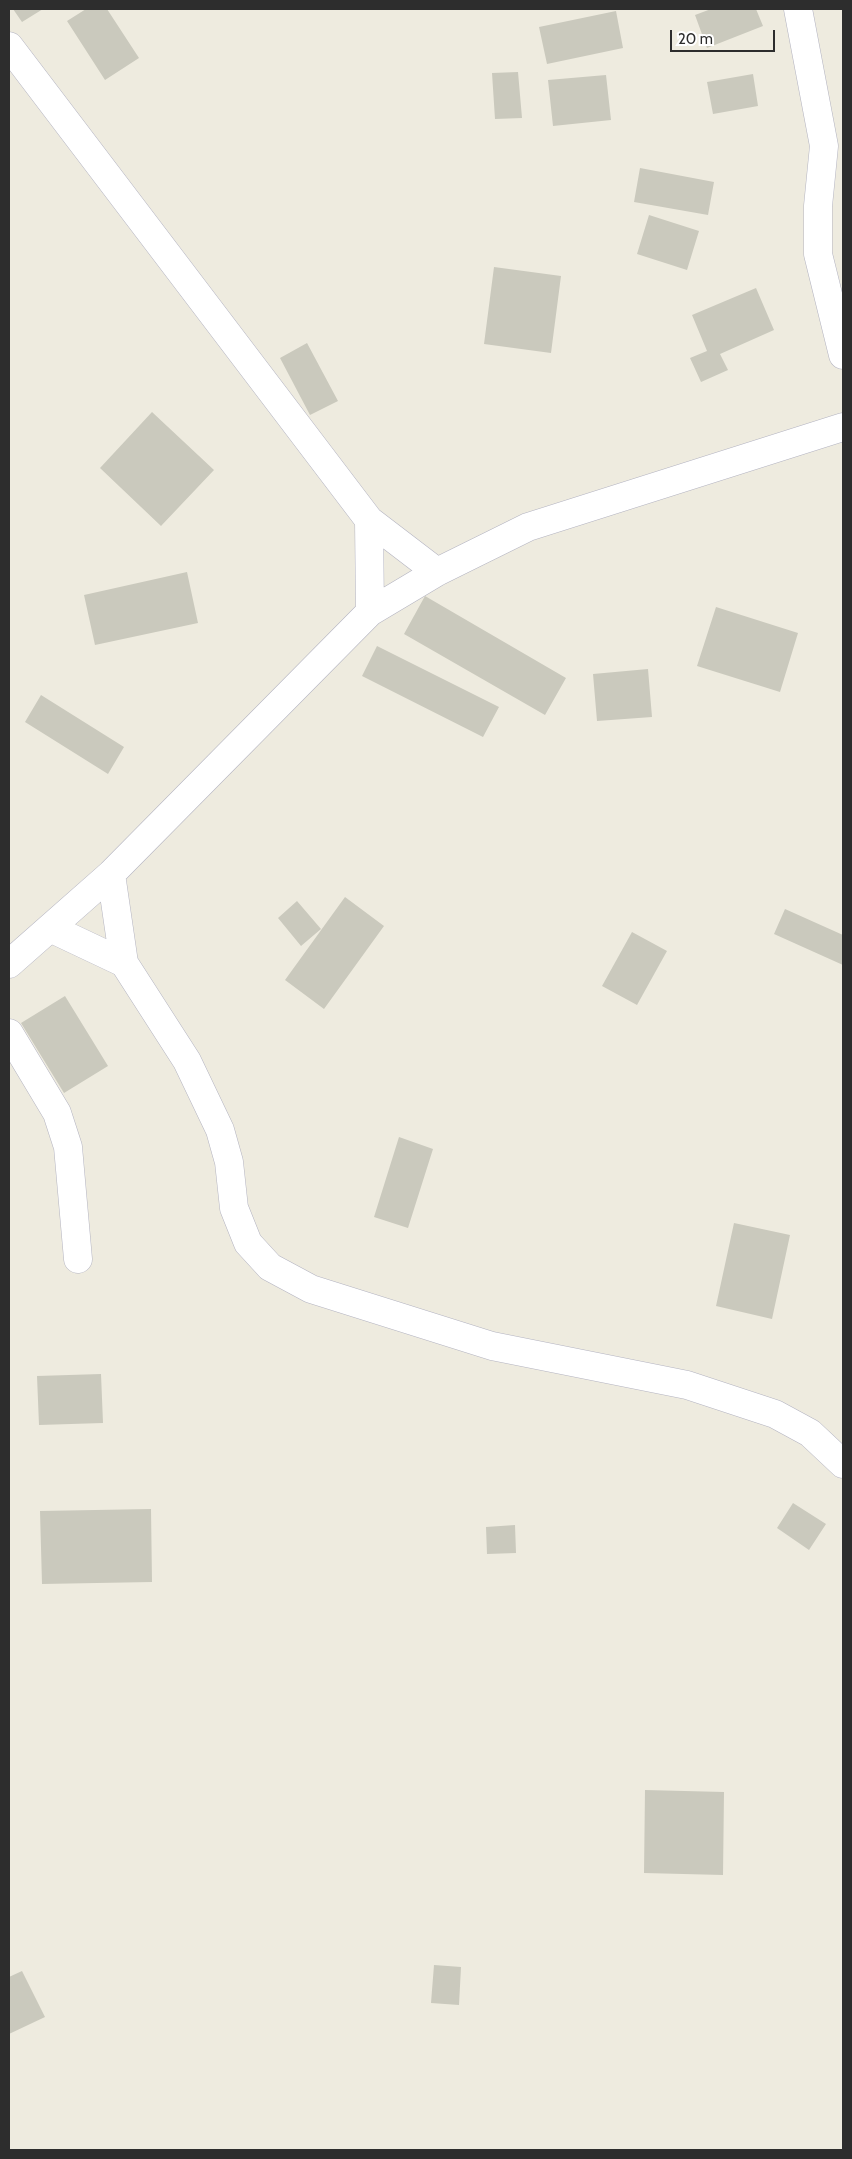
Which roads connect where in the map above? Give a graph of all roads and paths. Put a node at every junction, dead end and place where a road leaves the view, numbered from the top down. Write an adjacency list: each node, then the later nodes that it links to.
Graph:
1 (798, 9): 3 (street)
2 (9, 46): 5 (street)
3 (843, 355)
4 (843, 427): 6 (street)
5 (369, 520): 6 (street); 7 (street)
6 (437, 572): 7 (street)
7 (370, 612): 8 (street)
8 (111, 874): 9 (street); 10 (street)
9 (50, 928): 10 (street); 11 (street)
10 (124, 963): 14 (street)
11 (9, 964)
12 (9, 1033): 13 (street)
13 (78, 1259)
14 (843, 1464)

